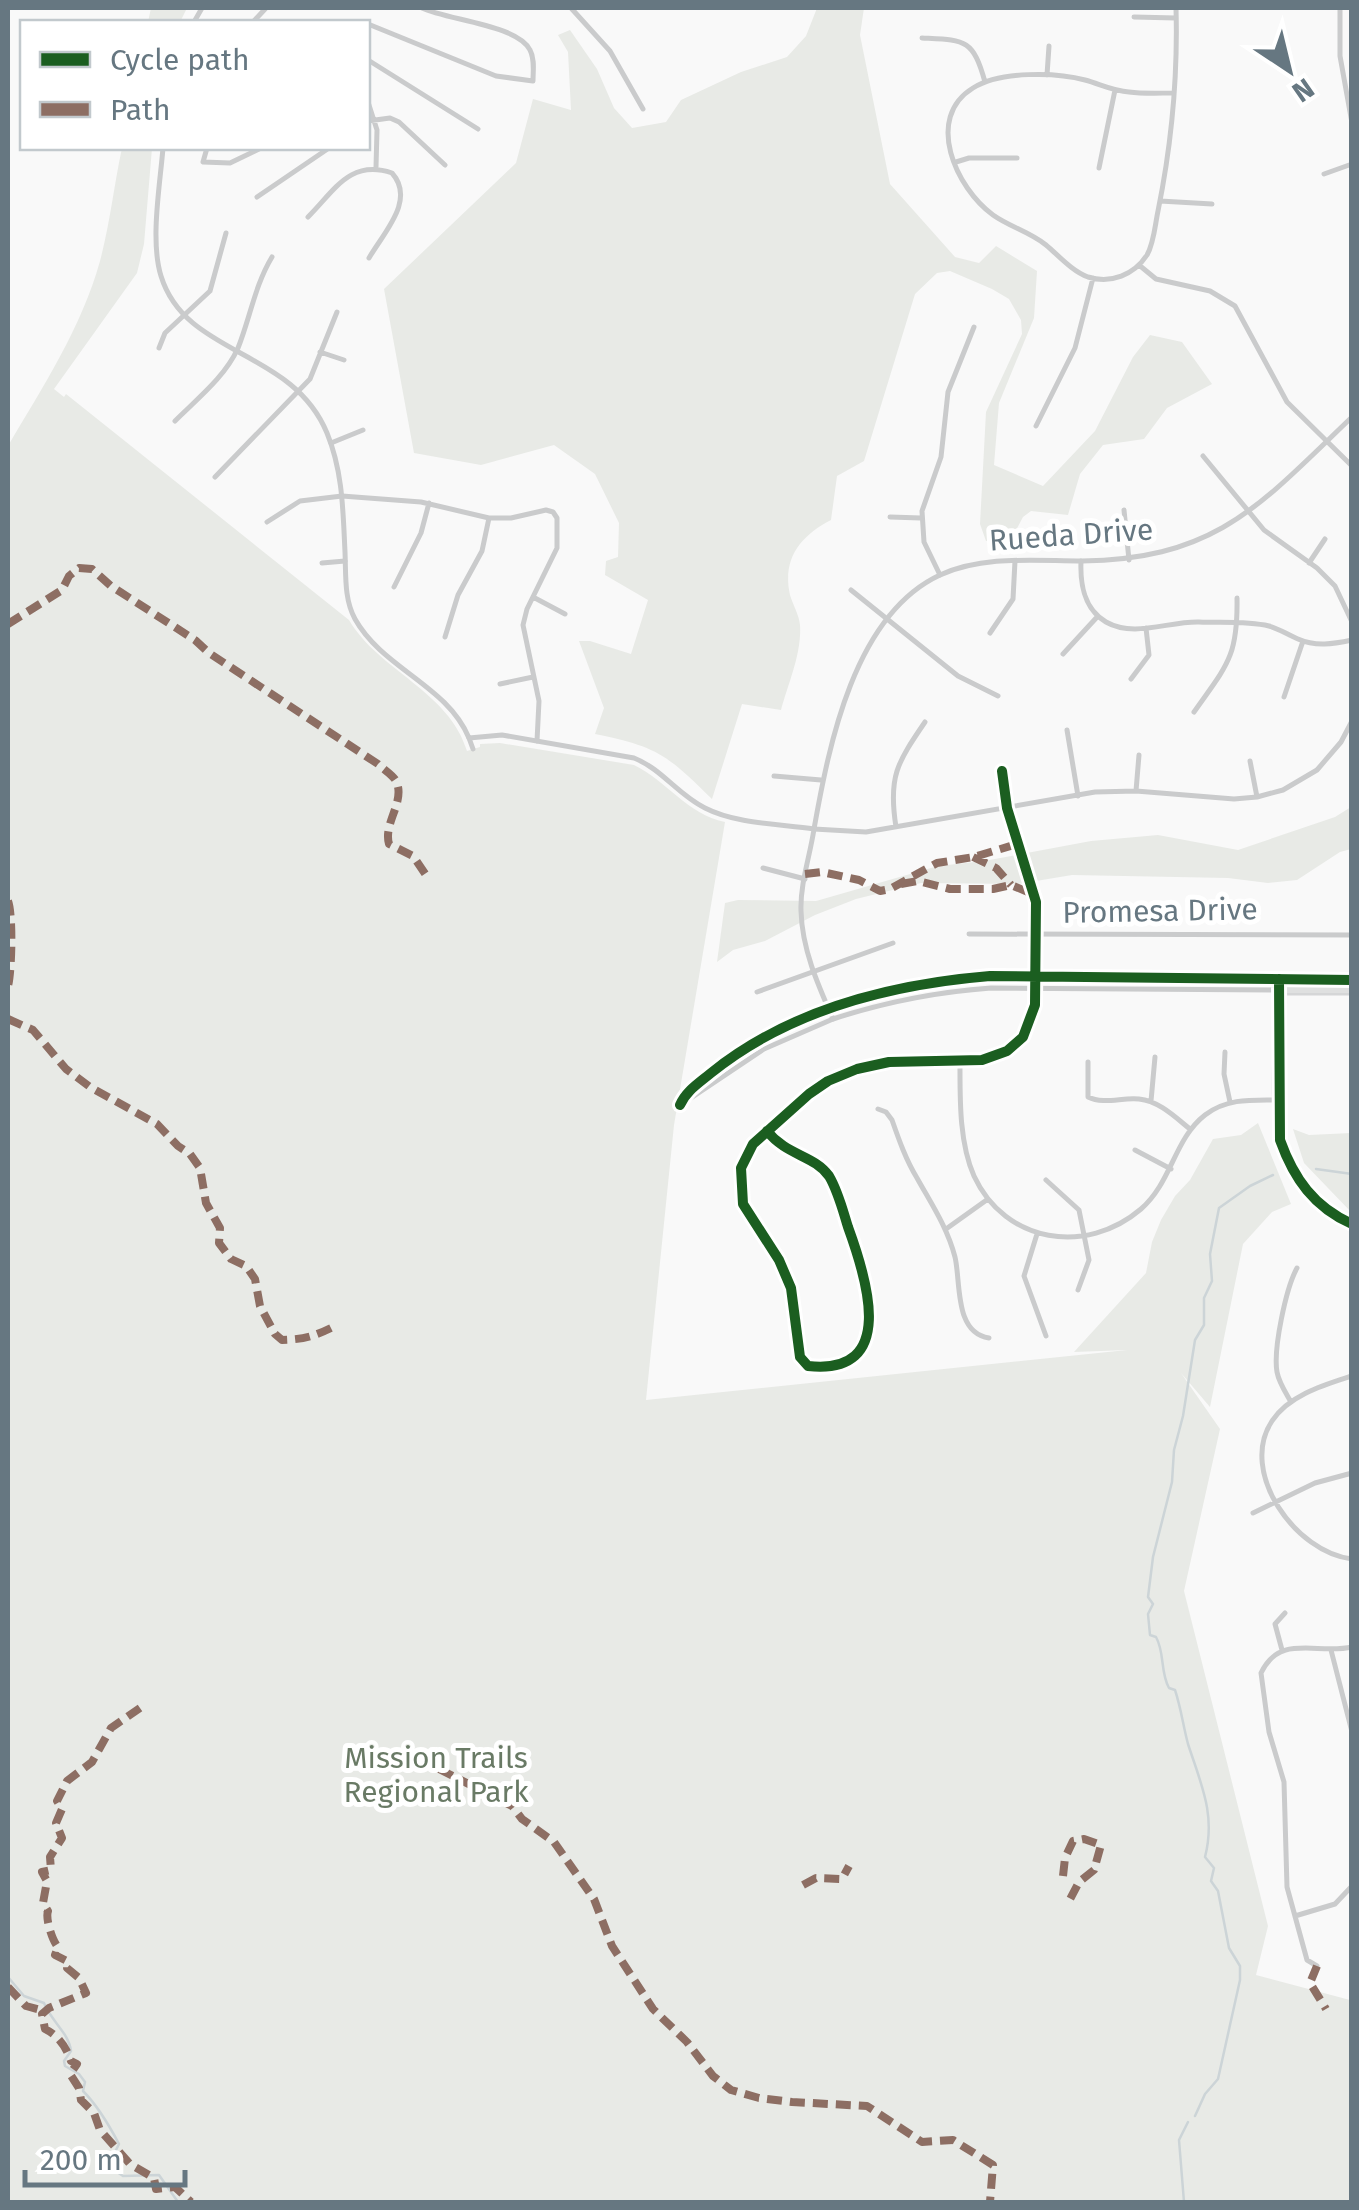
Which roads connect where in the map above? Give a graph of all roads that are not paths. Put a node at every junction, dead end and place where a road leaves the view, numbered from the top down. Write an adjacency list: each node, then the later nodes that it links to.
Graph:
1 (422, 8): 7 (street)
2 (571, 8): 17 (street)
3 (1176, 8): 6 (street)
4 (1340, 8): 11 (street)
5 (1134, 17): 6 (street)
6 (1176, 18): 16 (street)
7 (370, 25)
8 (922, 38): 14 (street)
9 (1048, 46): 13 (street)
10 (1352, 55): 11 (street)
11 (1340, 56): 19 (street)
12 (370, 61): 20 (street)
13 (1047, 75): 14 (street); 15 (street)
14 (985, 82): 26 (street)
15 (1114, 90): 16 (street); 30 (street)
16 (1174, 94): 33 (street)
17 (643, 109)
18 (371, 120): 28 (street); 29 (street)
19 (1352, 123)
20 (478, 129)
21 (163, 150): 42 (street)
22 (206, 150): 23 (street)
23 (257, 150)
24 (326, 150): 32 (street)
25 (1017, 158): 26 (street)
26 (955, 162): 40 (street)
27 (1352, 164): 31 (street)
28 (445, 165)
29 (376, 168): 35 (street); 38 (street)
30 (1099, 168)
31 (1324, 174)
32 (257, 198)
33 (1160, 200): 34 (street); 39 (street)
34 (1212, 204)
35 (308, 217)
36 (226, 234): 42 (street)
37 (272, 257): 45 (street)
38 (368, 258)
39 (1139, 266): 40 (street); 53 (street)
40 (1093, 278): 51 (street)
41 (337, 312): 46 (street)
42 (184, 316): 44 (street); 45 (street)
43 (974, 326): 64 (street)
44 (159, 348)
45 (237, 350): 48 (street); 50 (street)
46 (320, 352): 47 (street); 48 (street)
47 (344, 360)
48 (300, 392): 54 (street); 57 (street)
49 (1352, 416): 53 (street, Rueda Drive)
50 (175, 421)
51 (1036, 426)
52 (363, 430): 54 (street)
53 (1326, 441): 56 (street); 61 (street, Rueda Drive)
54 (330, 443): 58 (street)
55 (1202, 456): 61 (street)
56 (1352, 466)
57 (215, 478)
58 (342, 496): 59 (street); 65 (street); 68 (street)
59 (429, 504): 63 (street); 74 (street)
60 (1124, 510): 67 (street)
61 (1250, 512): 67 (street, Rueda Drive); 72 (street)
62 (890, 517): 64 (street)
63 (489, 518): 76 (street); 85 (street)
64 (921, 518): 73 (street)
65 (267, 522)
66 (1325, 539): 72 (street)
67 (1128, 560): 69 (street, Rueda Drive)
68 (345, 561): 70 (street); 98 (street)
69 (1081, 561): 71 (street, Rueda Drive); 79 (street)
70 (322, 562)
71 (1014, 562): 73 (street, Rueda Drive); 84 (street)
72 (1309, 563): 81 (street)
73 (940, 575): 80 (street, Rueda Drive)
74 (394, 588)
75 (852, 590): 80 (street)
76 (533, 597): 78 (street); 89 (street)
77 (1237, 598): 82 (street)
78 (565, 614)
79 (1098, 616): 83 (street); 88 (street)
80 (885, 618): 92 (street); 105 (street, Rueda Drive)
81 (1352, 622)
82 (1237, 623): 83 (street); 87 (street); 94 (street)
83 (1146, 628): 90 (street)
84 (990, 632)
85 (445, 637)
86 (1352, 640): 87 (street)
87 (1302, 642): 93 (street)
88 (1063, 654)
89 (533, 677): 91 (street); 99 (street)
90 (1131, 679)
91 (500, 684)
92 (998, 696)
93 (1284, 697)
94 (1194, 712)
95 (1352, 721): 108 (street)
96 (924, 722): 110 (street)
97 (1067, 730): 107 (street)
98 (469, 738): 99 (street); 100 (street)
99 (537, 741): 111 (street)
100 (473, 749)
101 (1139, 755): 106 (street)
102 (1250, 761): 108 (street)
103 (1002, 771): 109 (street)
104 (774, 776): 105 (street)
105 (821, 780): 111 (street, Rueda Drive)
106 (1136, 791): 107 (street); 108 (street)
107 (1078, 796): 109 (street)
108 (1257, 798)
109 (1006, 808): 110 (street); 116 (street)
110 (896, 827): 111 (street)
111 (814, 829): 113 (street, Rueda Drive)
112 (762, 868): 113 (street)
113 (805, 879): 118 (street, Rueda Drive)
114 (968, 934): 116 (street, Promesa Drive)
115 (1352, 934): 116 (street, Promesa Drive)
116 (1036, 936): 119 (street)
117 (893, 943): 118 (street)
118 (814, 969): 125 (street); 126 (street, Rueda Drive)
119 (1036, 978): 120 (street); 122 (street); 126 (street)
120 (1280, 979): 121 (main road); 123 (main road)
121 (1352, 980)
122 (1036, 989): 123 (street); 127 (street); 130 (street)
123 (1280, 990): 124 (main road); 132 (main road)
124 (1352, 990)
125 (756, 992)
126 (828, 1009): 127 (street, Rueda Drive); 127 (street)
127 (833, 1019)
128 (1225, 1052): 134 (street)
129 (1155, 1057): 133 (street)
130 (960, 1061): 137 (street); 141 (street)
131 (1088, 1062): 133 (street)
132 (1278, 1100): 134 (street); 142 (main road)
133 (1152, 1102): 136 (street)
134 (1230, 1102): 136 (street)
135 (878, 1110): 143 (street)
136 (1190, 1129): 139 (street)
137 (767, 1131): 137 (street)
138 (1135, 1150): 139 (street)
139 (1172, 1169): 145 (street)
140 (1046, 1180): 145 (street)
141 (988, 1199): 143 (street); 144 (street)
142 (1352, 1224)
143 (946, 1229): 149 (street)
144 (1037, 1234): 145 (street); 148 (street)
145 (1085, 1236): 147 (street)
146 (1297, 1268): 151 (street)
147 (1078, 1290)
148 (1046, 1336)
149 (989, 1338)
150 (1352, 1376): 151 (street)
151 (1291, 1402): 153 (street)
152 (1352, 1473): 153 (street)
153 (1275, 1501): 154 (street); 155 (street)
154 (1253, 1514)
155 (1352, 1559)
156 (1285, 1613): 158 (street)
157 (1352, 1646): 159 (street)
158 (1282, 1650): 159 (street); 162 (street)
159 (1331, 1650): 160 (street)
160 (1352, 1732)
161 (1352, 1886): 162 (street)
162 (1294, 1916): 163 (street)
163 (1317, 1966)

